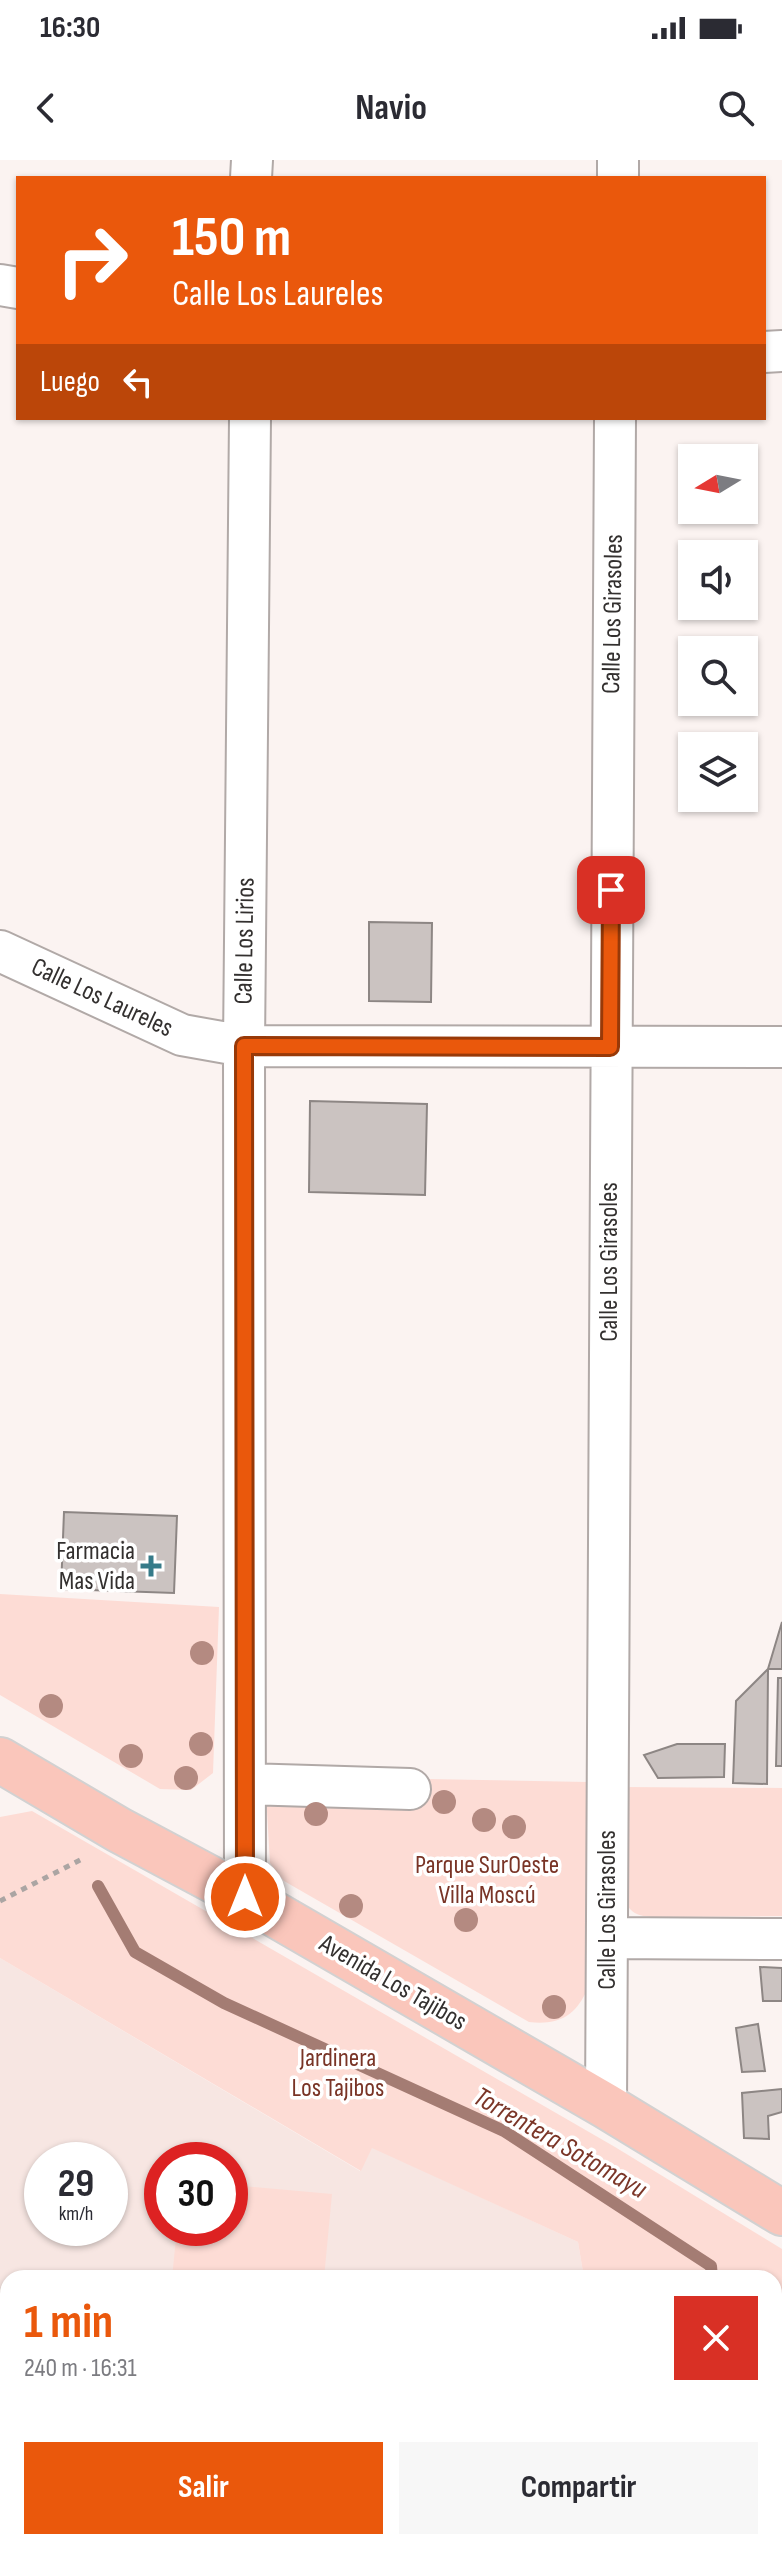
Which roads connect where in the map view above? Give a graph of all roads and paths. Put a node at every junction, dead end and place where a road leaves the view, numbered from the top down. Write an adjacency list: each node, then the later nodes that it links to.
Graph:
1 (250, 420): 4 (street, Calle Los Lirios)
2 (615, 420): 5 (street, Calle Los Girasoles)
3 (0, 951): 4 (street, Calle Los Laureles)
4 (244, 1046): 5 (street, Calle Los Laureles); 8 (street, Calle Los Lirios)
5 (610, 1047): 6 (street, Calle Los Laureles); 13 (street, Calle Los Girasoles)
6 (782, 1047)
7 (0, 1760): 10 (main road, Avenida Los Tajibos)
8 (245, 1784): 9 (street); 11 (street, Calle Los Lirios)
9 (410, 1789)
10 (119, 1830): 11 (main road, Avenida Los Tajibos); 12 (path)
11 (245, 1897): 15 (main road, Avenida Los Tajibos)
12 (0, 1901)
13 (607, 1938): 14 (street); 15 (street, Calle Los Girasoles)
14 (782, 1939)
15 (606, 2106): 16 (main road, Avenida Los Tajibos)
16 (782, 2213)

